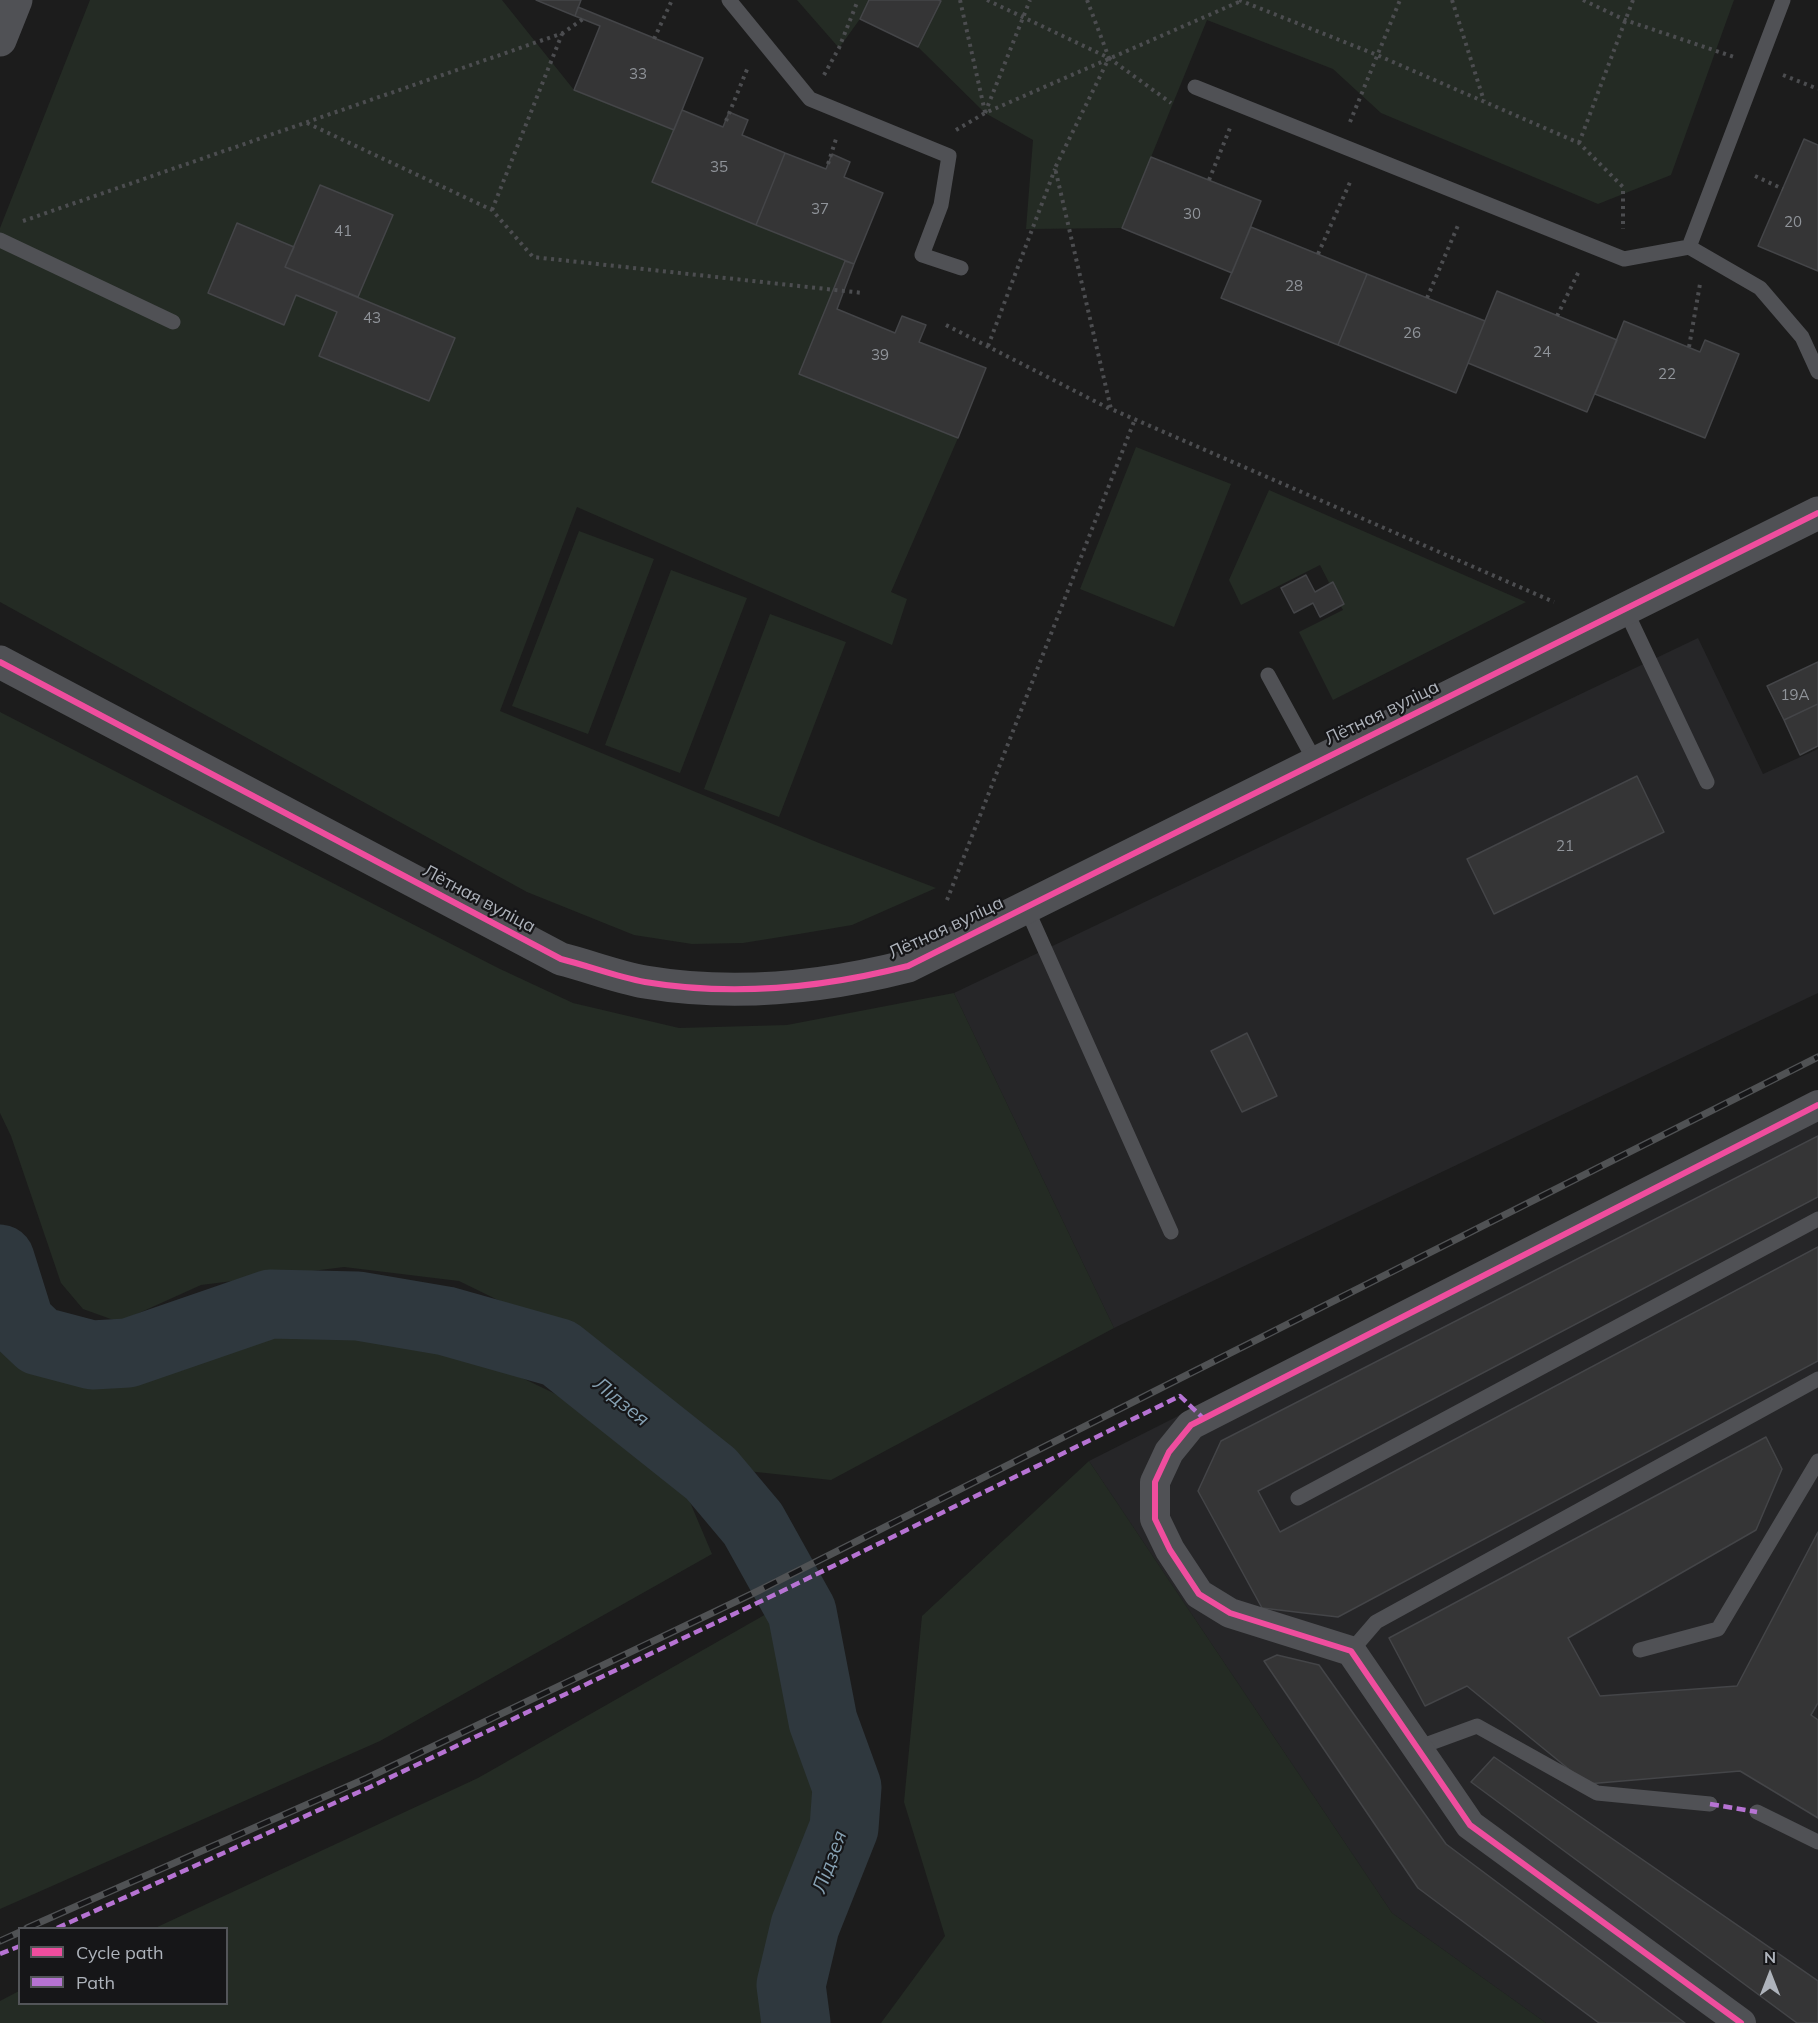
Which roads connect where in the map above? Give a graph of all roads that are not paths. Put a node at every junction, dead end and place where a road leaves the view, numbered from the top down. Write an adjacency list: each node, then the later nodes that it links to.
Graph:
1 (16, 0): 4 (street)
2 (729, 0): 8 (lane)
3 (1784, 0): 7 (lane)
4 (0, 40)
5 (1195, 87): 7 (lane)
6 (0, 240): 9 (lane)
7 (1689, 247): 10 (lane)
8 (962, 268)
9 (173, 322)
10 (1818, 372)
11 (1818, 513): 12 (street, Лётная вуліца)
12 (1625, 609): 15 (street, Лётная вуліца); 16 (lane)
13 (0, 662): 17 (street, Лётная вуліца)
14 (1268, 675): 15 (lane)
15 (1316, 763): 17 (street, Лётная вуліца)
16 (1707, 782)
17 (1026, 907): 20 (lane)
18 (1818, 1105): 25 (street)
19 (1818, 1219): 23 (lane)
20 (1171, 1232)
21 (1818, 1379): 25 (lane)
22 (1818, 1461): 24 (lane)
23 (1298, 1498)
24 (1640, 1650)
25 (1351, 1651): 26 (street)
26 (1417, 1748): 27 (lane); 30 (street)
27 (1710, 1804)
28 (1757, 1812): 29 (lane)
29 (1818, 1842)
30 (1741, 2023)

